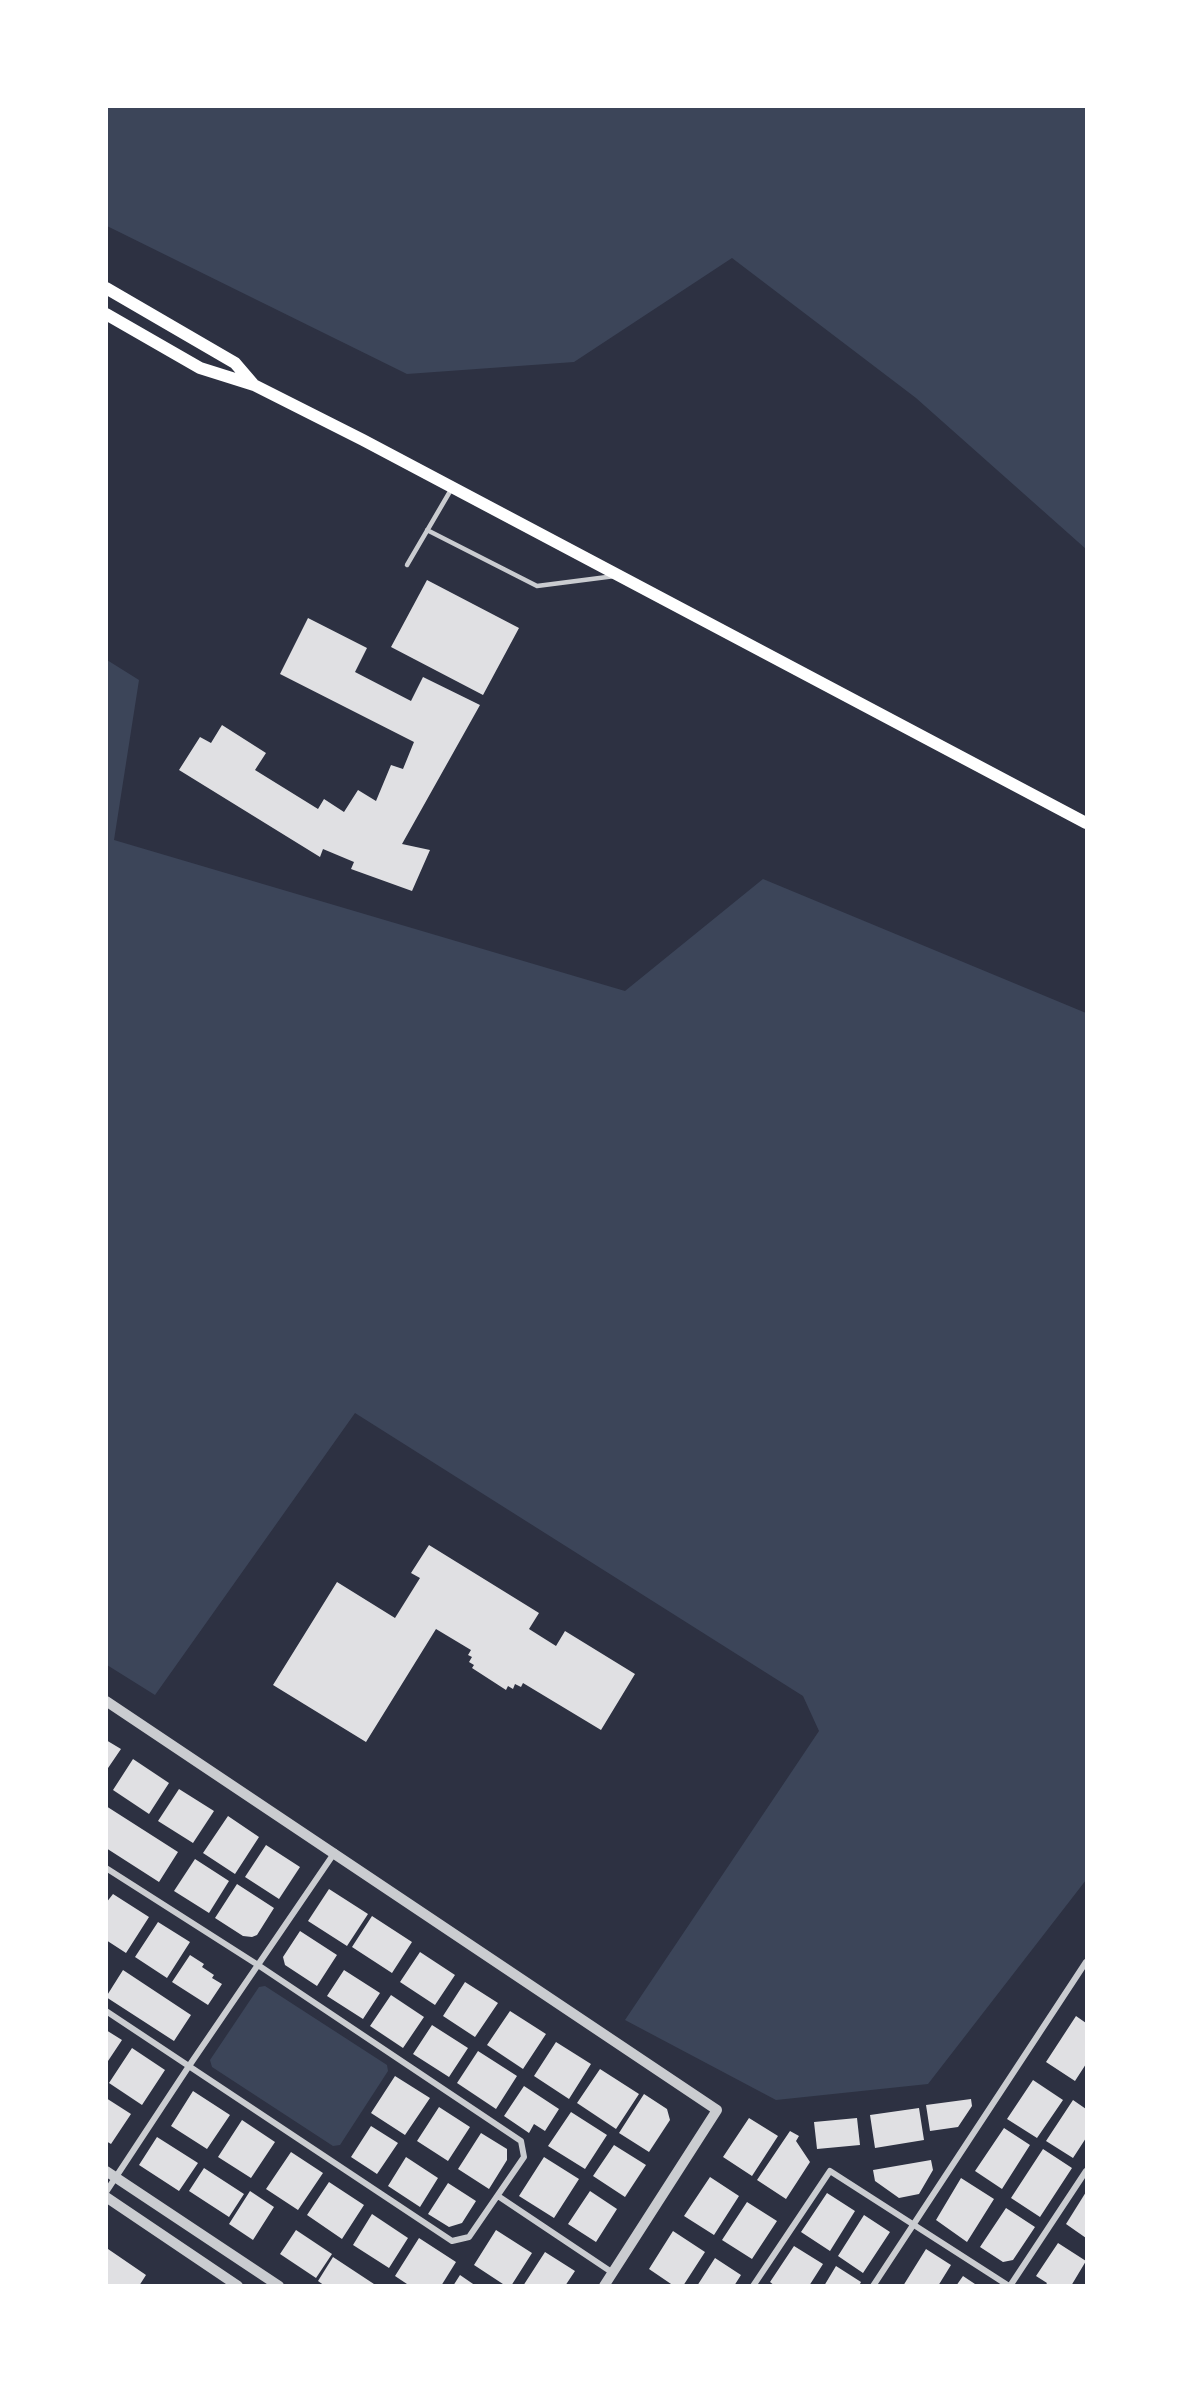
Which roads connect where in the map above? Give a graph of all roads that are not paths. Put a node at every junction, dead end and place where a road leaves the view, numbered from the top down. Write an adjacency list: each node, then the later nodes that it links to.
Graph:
1 (106, 288): 3 (main road)
2 (106, 314): 3 (main road)
3 (254, 385): 4 (main road)
4 (452, 488): 5 (lane); 7 (main road)
5 (427, 530): 6 (lane); 7 (lane)
6 (407, 565)
7 (619, 576): 8 (main road)
8 (1086, 823)
9 (106, 1701): 10 (street)
10 (335, 1852): 13 (street); 23 (street)
11 (106, 1868): 13 (street)
12 (1086, 1962): 22 (street)
13 (258, 1965): 15 (street); 20 (street)
14 (106, 2011): 15 (street)
15 (189, 2066): 18 (street); 20 (street)
16 (106, 2171): 18 (street)
17 (1086, 2171): 29 (street)
18 (116, 2177): 19 (street); 25 (street)
19 (106, 2192)
20 (498, 2196): 23 (street)
21 (106, 2197): 24 (street)
22 (914, 2223): 27 (street); 28 (street); 29 (street)
23 (613, 2272): 26 (street)
24 (238, 2286)
25 (279, 2286)
26 (604, 2286)
27 (753, 2286)
28 (873, 2286)
29 (1010, 2286)

